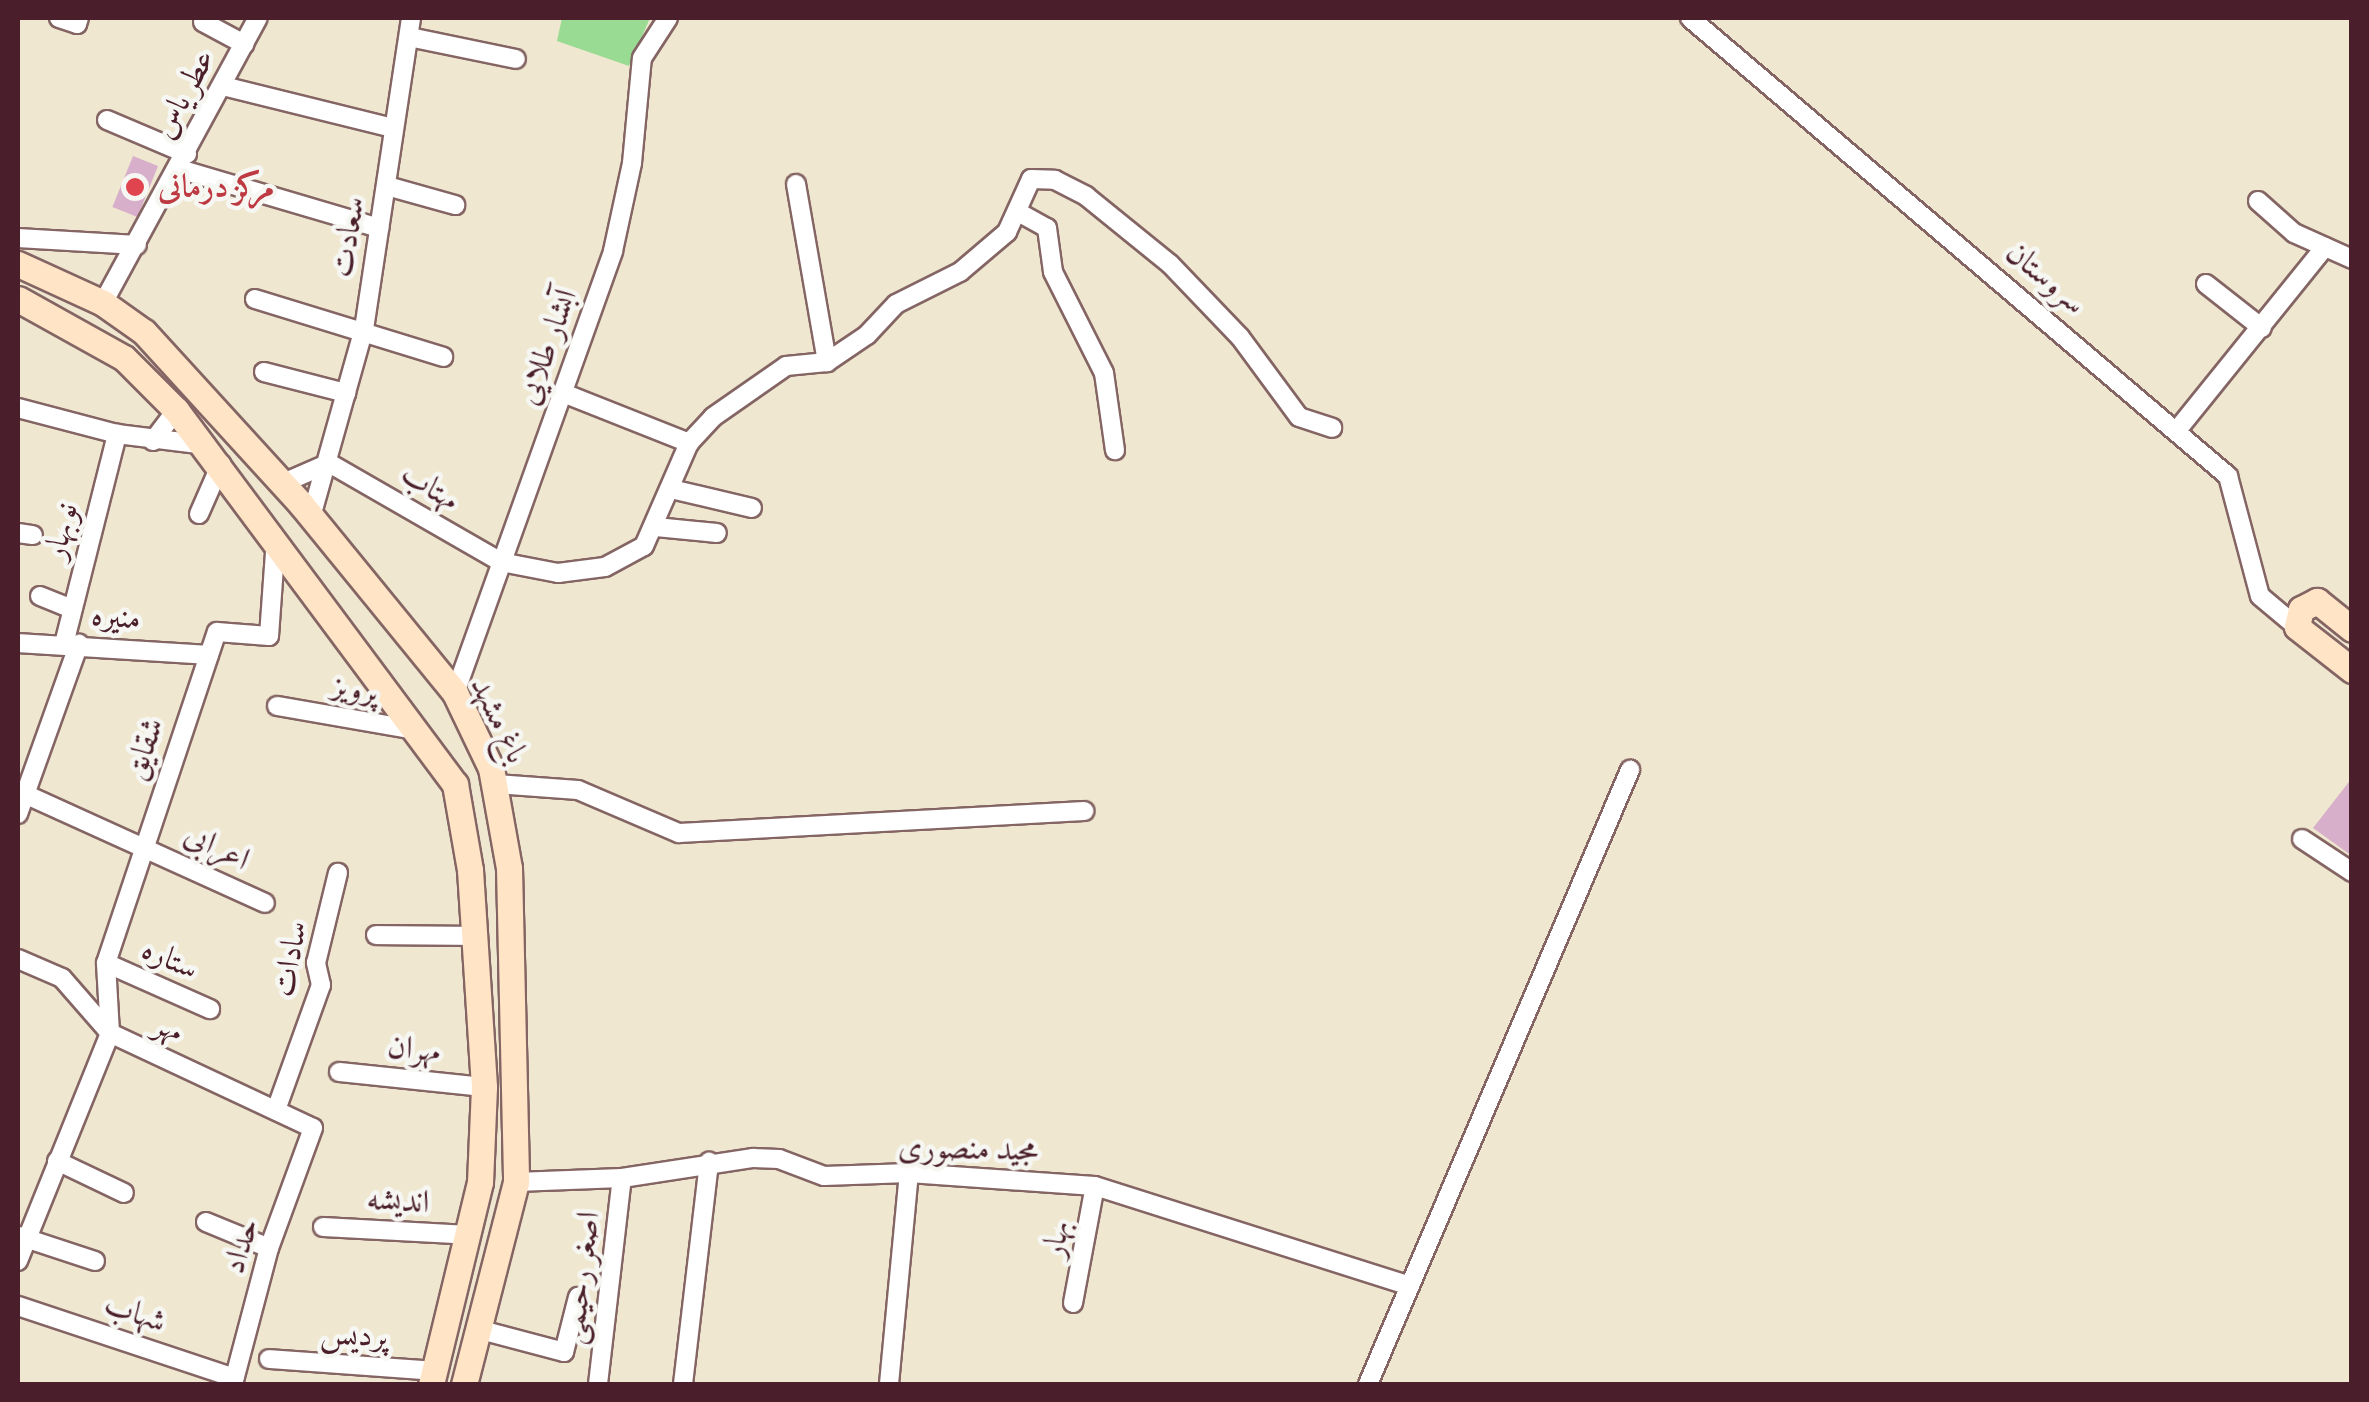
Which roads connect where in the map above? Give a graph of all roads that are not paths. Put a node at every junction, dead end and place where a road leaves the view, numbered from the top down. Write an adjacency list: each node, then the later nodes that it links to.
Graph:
1 (58, 18): 2 (street)
2 (80, 18)
3 (258, 18): 9 (street, عطر یاس)
4 (411, 18): 8 (street, سعادت)
5 (668, 18): 36 (street, آبشار طلایی)
6 (1690, 18): 40 (street, سروستان)
7 (204, 22): 9 (street)
8 (409, 37): 10 (street); 13 (street, سعادت)
9 (244, 44): 11 (street, عطر یاس)
10 (516, 59)
11 (223, 86): 13 (street); 14 (street, عطر یاس)
12 (107, 120): 14 (street)
13 (393, 128): 16 (street, سعادت)
14 (183, 162): 20 (street); 22 (street, عطر یاس)
15 (796, 184): 33 (street)
16 (387, 186): 18 (street); 20 (street, سعادت)
17 (2258, 201): 23 (street)
18 (454, 205)
19 (1018, 212): 33 (street); 39 (street); 44 (street)
20 (380, 228): 31 (street, سعادت)
21 (18, 238): 22 (street)
22 (137, 245): 29 (street, عطر یاس)
23 (2326, 247): 24 (street); 30 (street)
24 (2352, 259)
25 (20, 272): 29 (main road, باغ مشهد)
26 (2206, 284): 30 (street)
27 (18, 299): 38 (main road, باغ مشهد)
28 (256, 299): 31 (street)
29 (104, 303): 47 (main road, باغ مشهد)
30 (2262, 328): 40 (street)
31 (364, 329): 32 (street); 35 (street, سعادت)
32 (443, 358)
33 (827, 362): 43 (street)
34 (264, 372): 35 (street)
35 (346, 393): 46 (street, سعادت)
36 (564, 393): 43 (street); 55 (street, آبشار طلایی)
37 (18, 408): 41 (street)
38 (176, 410): 42 (street); 45 (main road, باغ مشهد)
39 (1332, 428)
40 (2178, 429): 61 (street, سروستان)
41 (116, 434): 42 (street); 59 (street, نوبهار)
42 (153, 441): 45 (street)
43 (688, 443): 48 (street)
44 (1115, 450)
45 (214, 454): 50 (street); 54 (main road, باغ مشهد)
46 (329, 463): 47 (street); 51 (street, سعادت); 55 (street, مهتاب)
47 (281, 484): 51 (main road, باغ مشهد)
48 (670, 488): 49 (street); 52 (street)
49 (752, 508)
50 (199, 514)
51 (311, 517): 56 (main road, باغ مشهد)
52 (656, 527): 53 (street); 55 (street, مهتاب)
53 (717, 533)
54 (276, 538): 57 (main road, باغ مشهد); 66 (street)
55 (501, 562): 68 (street, آبشار طلایی)
56 (346, 564): 57 (main road); 60 (main road, باغ مشهد)
57 (316, 589): 63 (main road, باغ مشهد)
58 (40, 596): 59 (street)
59 (72, 609): 65 (street, نوبهار)
60 (386, 612): 63 (main road); 68 (main road, باغ مشهد)
61 (2297, 628): 62 (main road); 67 (main road, سروستان)
62 (2352, 629)
63 (352, 639): 70 (main road, باغ مشهد)
64 (18, 644): 65 (street, منیره)
65 (71, 644): 66 (street, منیره); 73 (street, نوبهار)
66 (208, 655): 77 (street, شقایق)
67 (2352, 670)
68 (455, 693): 72 (main road, باغ مشهد)
69 (278, 706): 70 (street, پرویز)
70 (422, 731): 82 (main road, باغ مشهد)
71 (1630, 770): 105 (street)
72 (496, 784): 74 (street); 95 (main road, باغ مشهد)
73 (22, 792): 75 (street, نوبهار); 77 (street, اعرابی)
74 (1084, 812)
75 (18, 814)
76 (2302, 839): 78 (street)
77 (142, 844): 80 (street, اعرابی); 84 (street, شقایق)
78 (2352, 872)
79 (338, 873): 89 (street, سادات)
80 (264, 903)
81 (376, 935): 82 (street)
82 (474, 936): 88 (main road, باغ مشهد)
83 (18, 959): 86 (street, مهر)
84 (106, 963): 85 (street, ستاره); 86 (street, شقایق)
85 (210, 1009)
86 (110, 1033): 89 (street, مهر); 91 (street)
87 (338, 1072): 88 (street, مهران)
88 (484, 1086): 100 (main road, باغ مشهد)
89 (276, 1110): 90 (street, مهر)
90 (313, 1128): 102 (street, حداد)
91 (58, 1161): 97 (street); 101 (street)
92 (709, 1162): 93 (street, مجید منصوری); 94 (street, مجید منصوری); 115 (street)
93 (908, 1172): 96 (street, مجید منصوری); 116 (street)
94 (622, 1178): 95 (street, مجید منصوری); 114 (street, اصغر رحیمی)
95 (516, 1182): 109 (main road, باغ مشهد)
96 (1096, 1186): 105 (street, مجید منصوری); 107 (street, بهار)
97 (124, 1193)
98 (206, 1222): 102 (street)
99 (323, 1227): 100 (street, اندیشه)
100 (469, 1235): 111 (main road, باغ مشهد)
101 (22, 1237): 103 (street); 104 (street)
102 (270, 1248): 112 (street, حداد)
103 (18, 1261)
104 (94, 1261)
105 (1408, 1285): 117 (street)
106 (578, 1297): 109 (street)
107 (1073, 1303)
108 (18, 1306): 112 (street, شهاب)
109 (481, 1330): 113 (main road, باغ مشهد)
110 (270, 1359): 111 (street, پردیس)
111 (433, 1378)
112 (234, 1381)
113 (464, 1384)
114 (598, 1384)
115 (682, 1384)
116 (888, 1384)
117 (1368, 1384)

